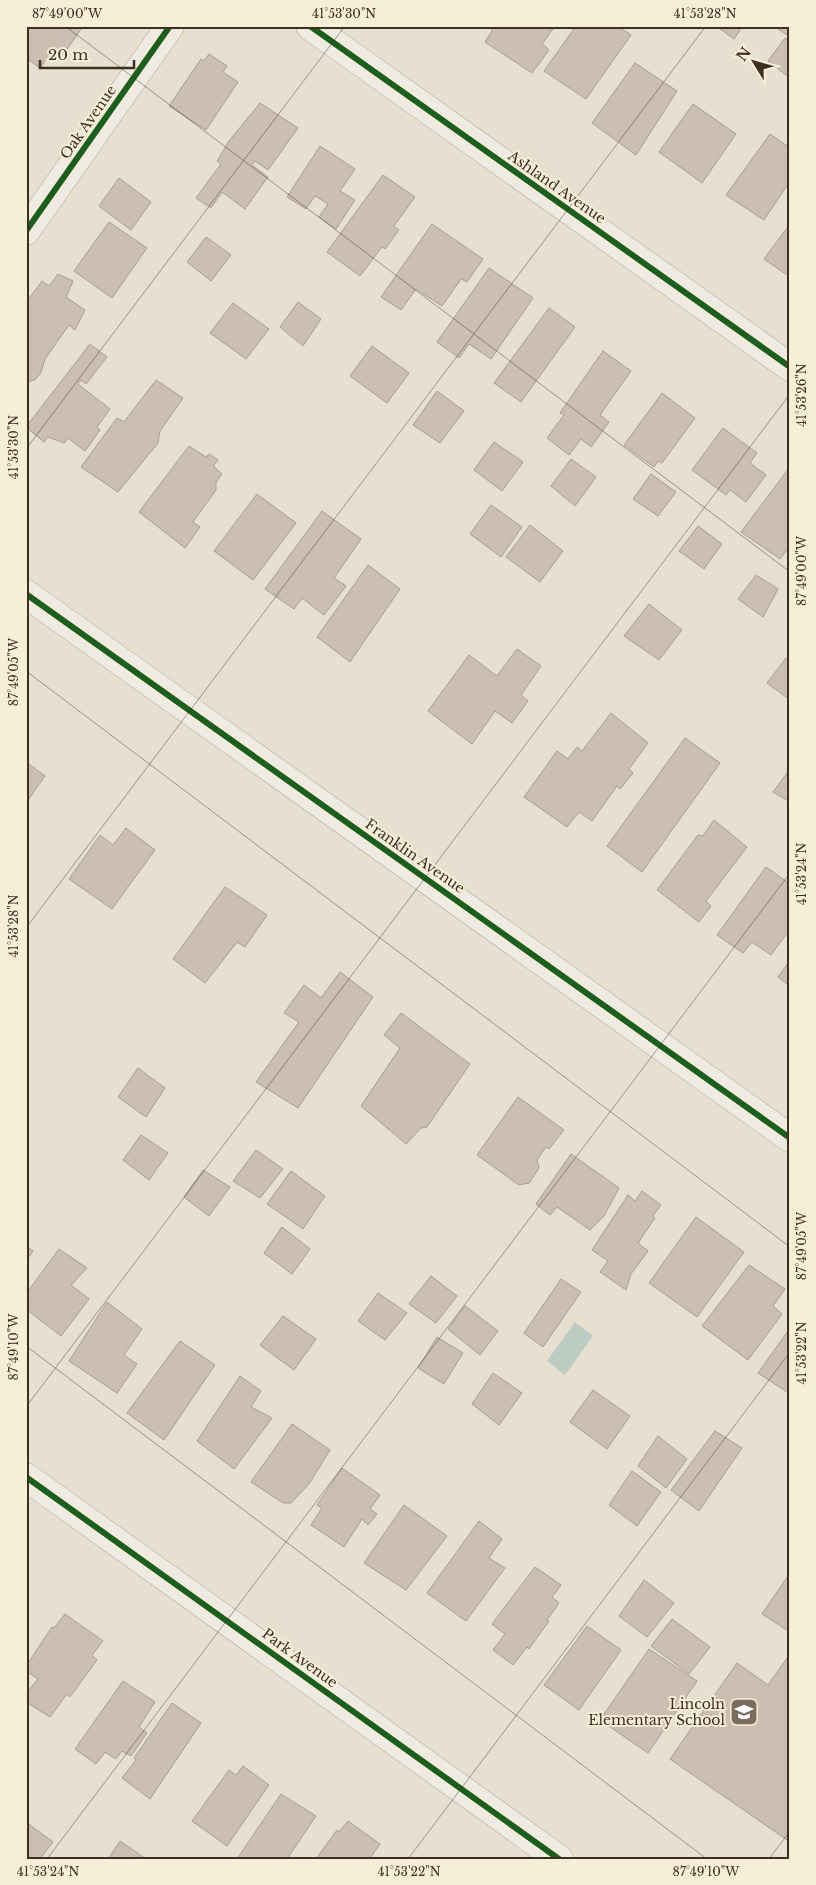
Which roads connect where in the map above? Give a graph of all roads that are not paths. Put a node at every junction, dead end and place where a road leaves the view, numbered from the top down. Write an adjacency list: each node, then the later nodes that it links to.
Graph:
1 (170, 26): 3 (street, Oak Avenue)
2 (310, 26): 4 (street, Ashland Avenue)
3 (26, 232)
4 (790, 368)
5 (26, 594): 6 (street, Franklin Avenue)
6 (790, 1138)
7 (26, 1477): 8 (street, Park Avenue)
8 (559, 1859)

